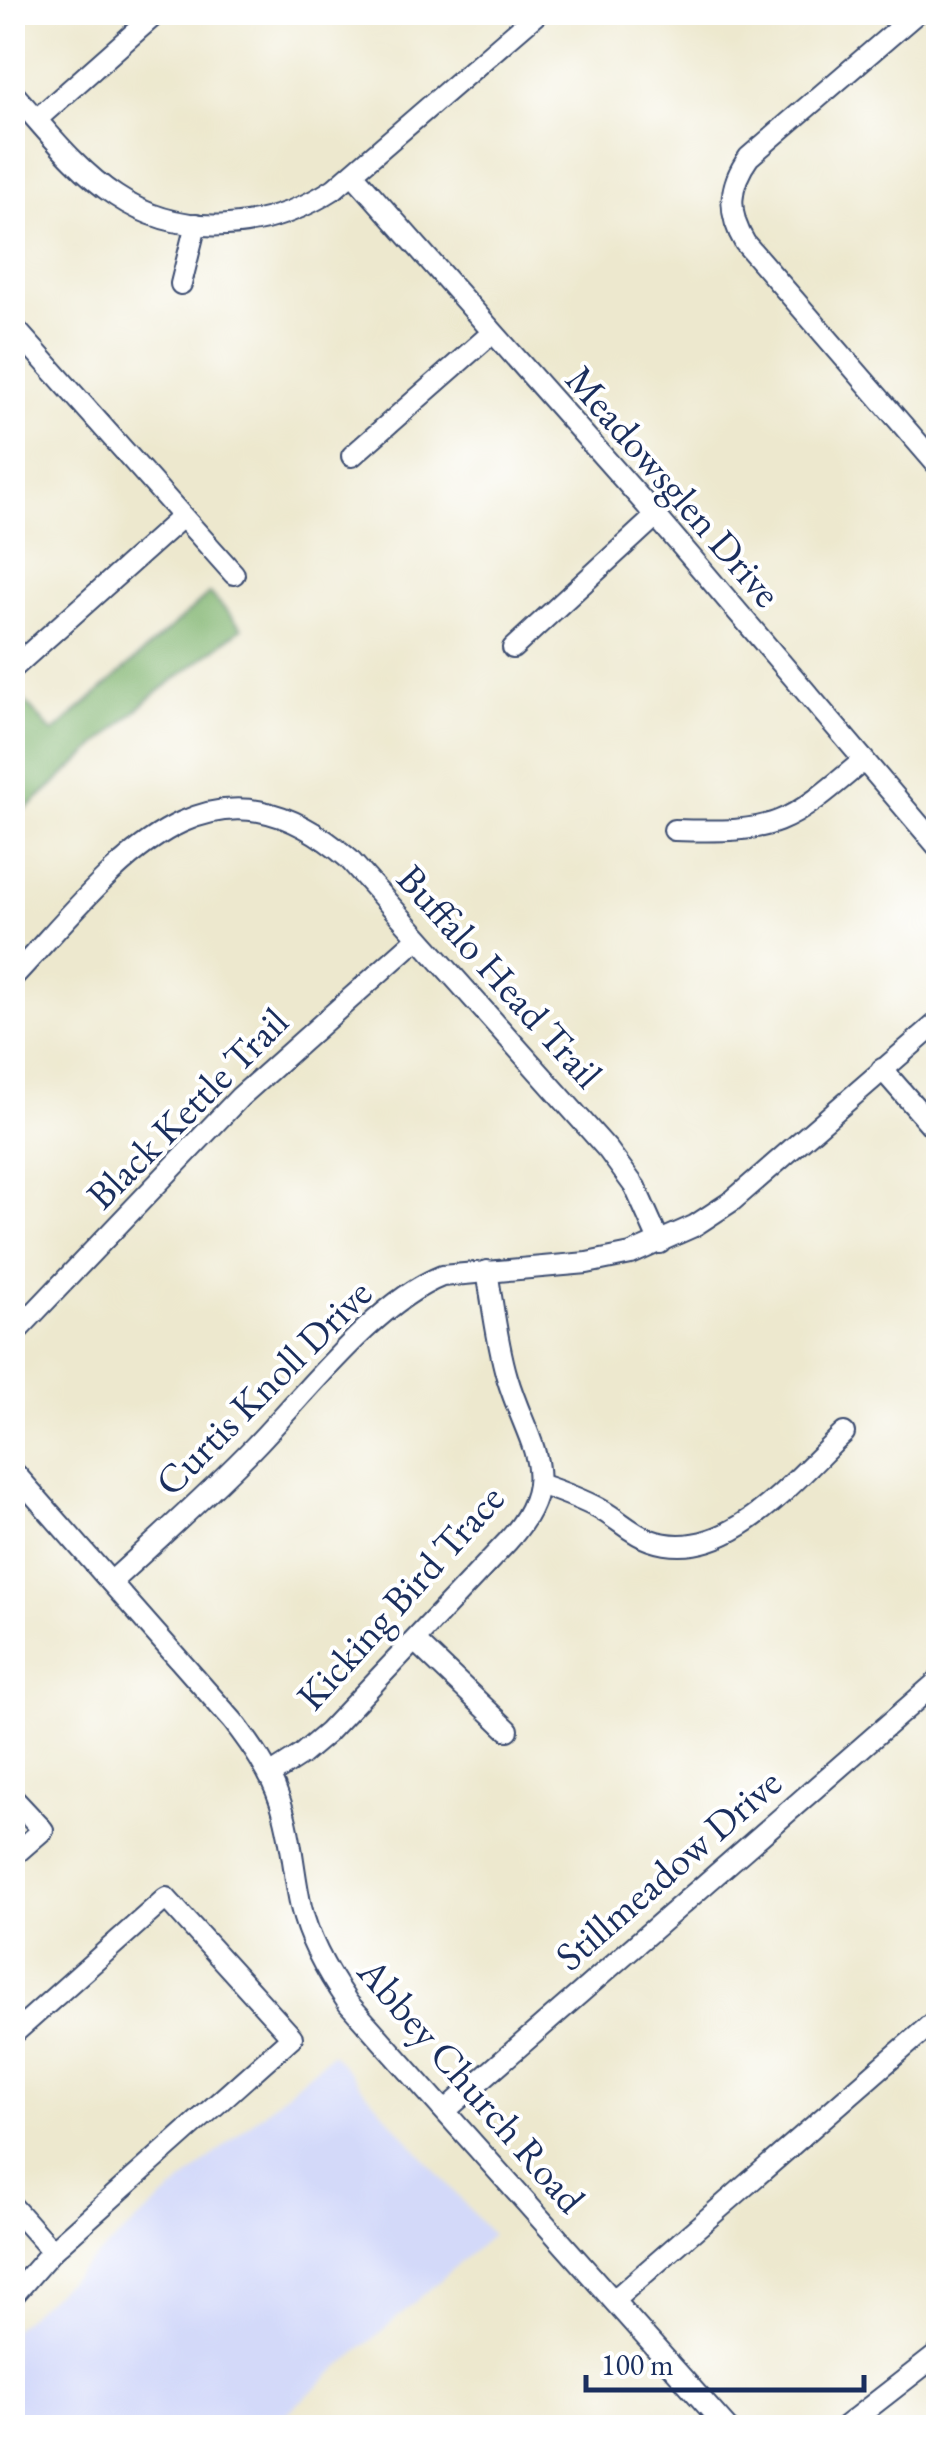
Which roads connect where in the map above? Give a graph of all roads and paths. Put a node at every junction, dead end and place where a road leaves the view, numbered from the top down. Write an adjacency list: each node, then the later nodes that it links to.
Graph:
1 (158, 12): 5 (street)
2 (539, 12): 6 (street)
3 (918, 12): 12 (street)
4 (12, 92): 5 (street)
5 (36, 118): 7 (street)
6 (353, 174): 7 (street); 10 (street, Meadowsglen Drive)
7 (196, 224): 8 (street)
8 (181, 284)
9 (12, 325): 13 (street)
10 (492, 333): 11 (street); 14 (street, Meadowsglen Drive)
11 (352, 456)
12 (938, 466)
13 (182, 516): 15 (street); 17 (street)
14 (656, 516): 16 (street); 18 (street, Meadowsglen Drive)
15 (234, 574)
16 (512, 648)
17 (12, 669)
18 (864, 760): 19 (street); 20 (street, Meadowsglen Drive)
19 (674, 830)
20 (938, 847)
21 (418, 938): 22 (street, Buffalo Head Trail); 26 (street, Buffalo Head Trail); 28 (street, Black Kettle Trail)
22 (12, 978)
23 (938, 1022): 24 (street, Curtis Knoll Drive)
24 (882, 1070): 25 (street); 26 (street, Curtis Knoll Drive)
25 (938, 1133)
26 (660, 1243): 27 (street, Curtis Knoll Drive)
27 (487, 1270): 31 (street, Kicking Bird Trace); 32 (street, Curtis Knoll Drive)
28 (12, 1336)
29 (844, 1433): 31 (street)
30 (12, 1470): 32 (street, Abbey Church Road)
31 (539, 1484): 33 (street, Kicking Bird Trace)
32 (111, 1582): 36 (street, Abbey Church Road)
33 (415, 1641): 35 (street); 36 (street, Kicking Bird Trace)
34 (938, 1681): 41 (street, Stillmeadow Drive)
35 (508, 1730)
36 (270, 1775): 41 (street, Abbey Church Road)
37 (12, 1797): 38 (street)
38 (12, 1858)
39 (938, 2018): 45 (street)
40 (12, 2035): 43 (street)
41 (445, 2110): 45 (street, Abbey Church Road)
42 (12, 2206): 43 (street)
43 (52, 2251): 44 (street)
44 (12, 2297)
45 (614, 2300): 47 (street, Abbey Church Road)
46 (938, 2354): 48 (street)
47 (727, 2428)
48 (843, 2428)

